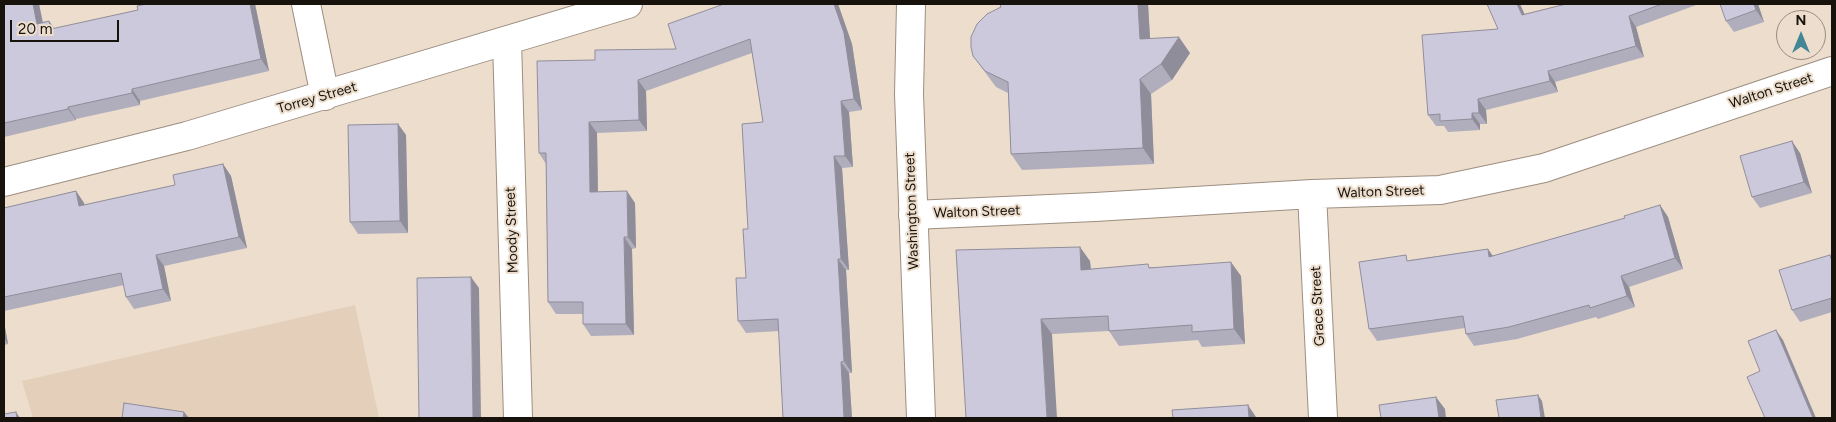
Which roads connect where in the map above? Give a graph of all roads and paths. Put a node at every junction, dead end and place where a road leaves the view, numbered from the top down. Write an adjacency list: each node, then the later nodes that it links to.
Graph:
1 (306, 4): 6 (street)
2 (628, 4): 4 (street, Torrey Street)
3 (911, 4): 9 (street, Washington Street)
4 (507, 41): 6 (street, Torrey Street); 10 (street, Moody Street)
5 (1832, 71): 8 (street, Walton Street)
6 (325, 96): 7 (street, Torrey Street)
7 (4, 182)
8 (1312, 194): 9 (street, Walton Street); 12 (street, Grace Street)
9 (912, 215): 11 (street, Washington Street)
10 (518, 418)
11 (921, 418)
12 (1323, 418)

